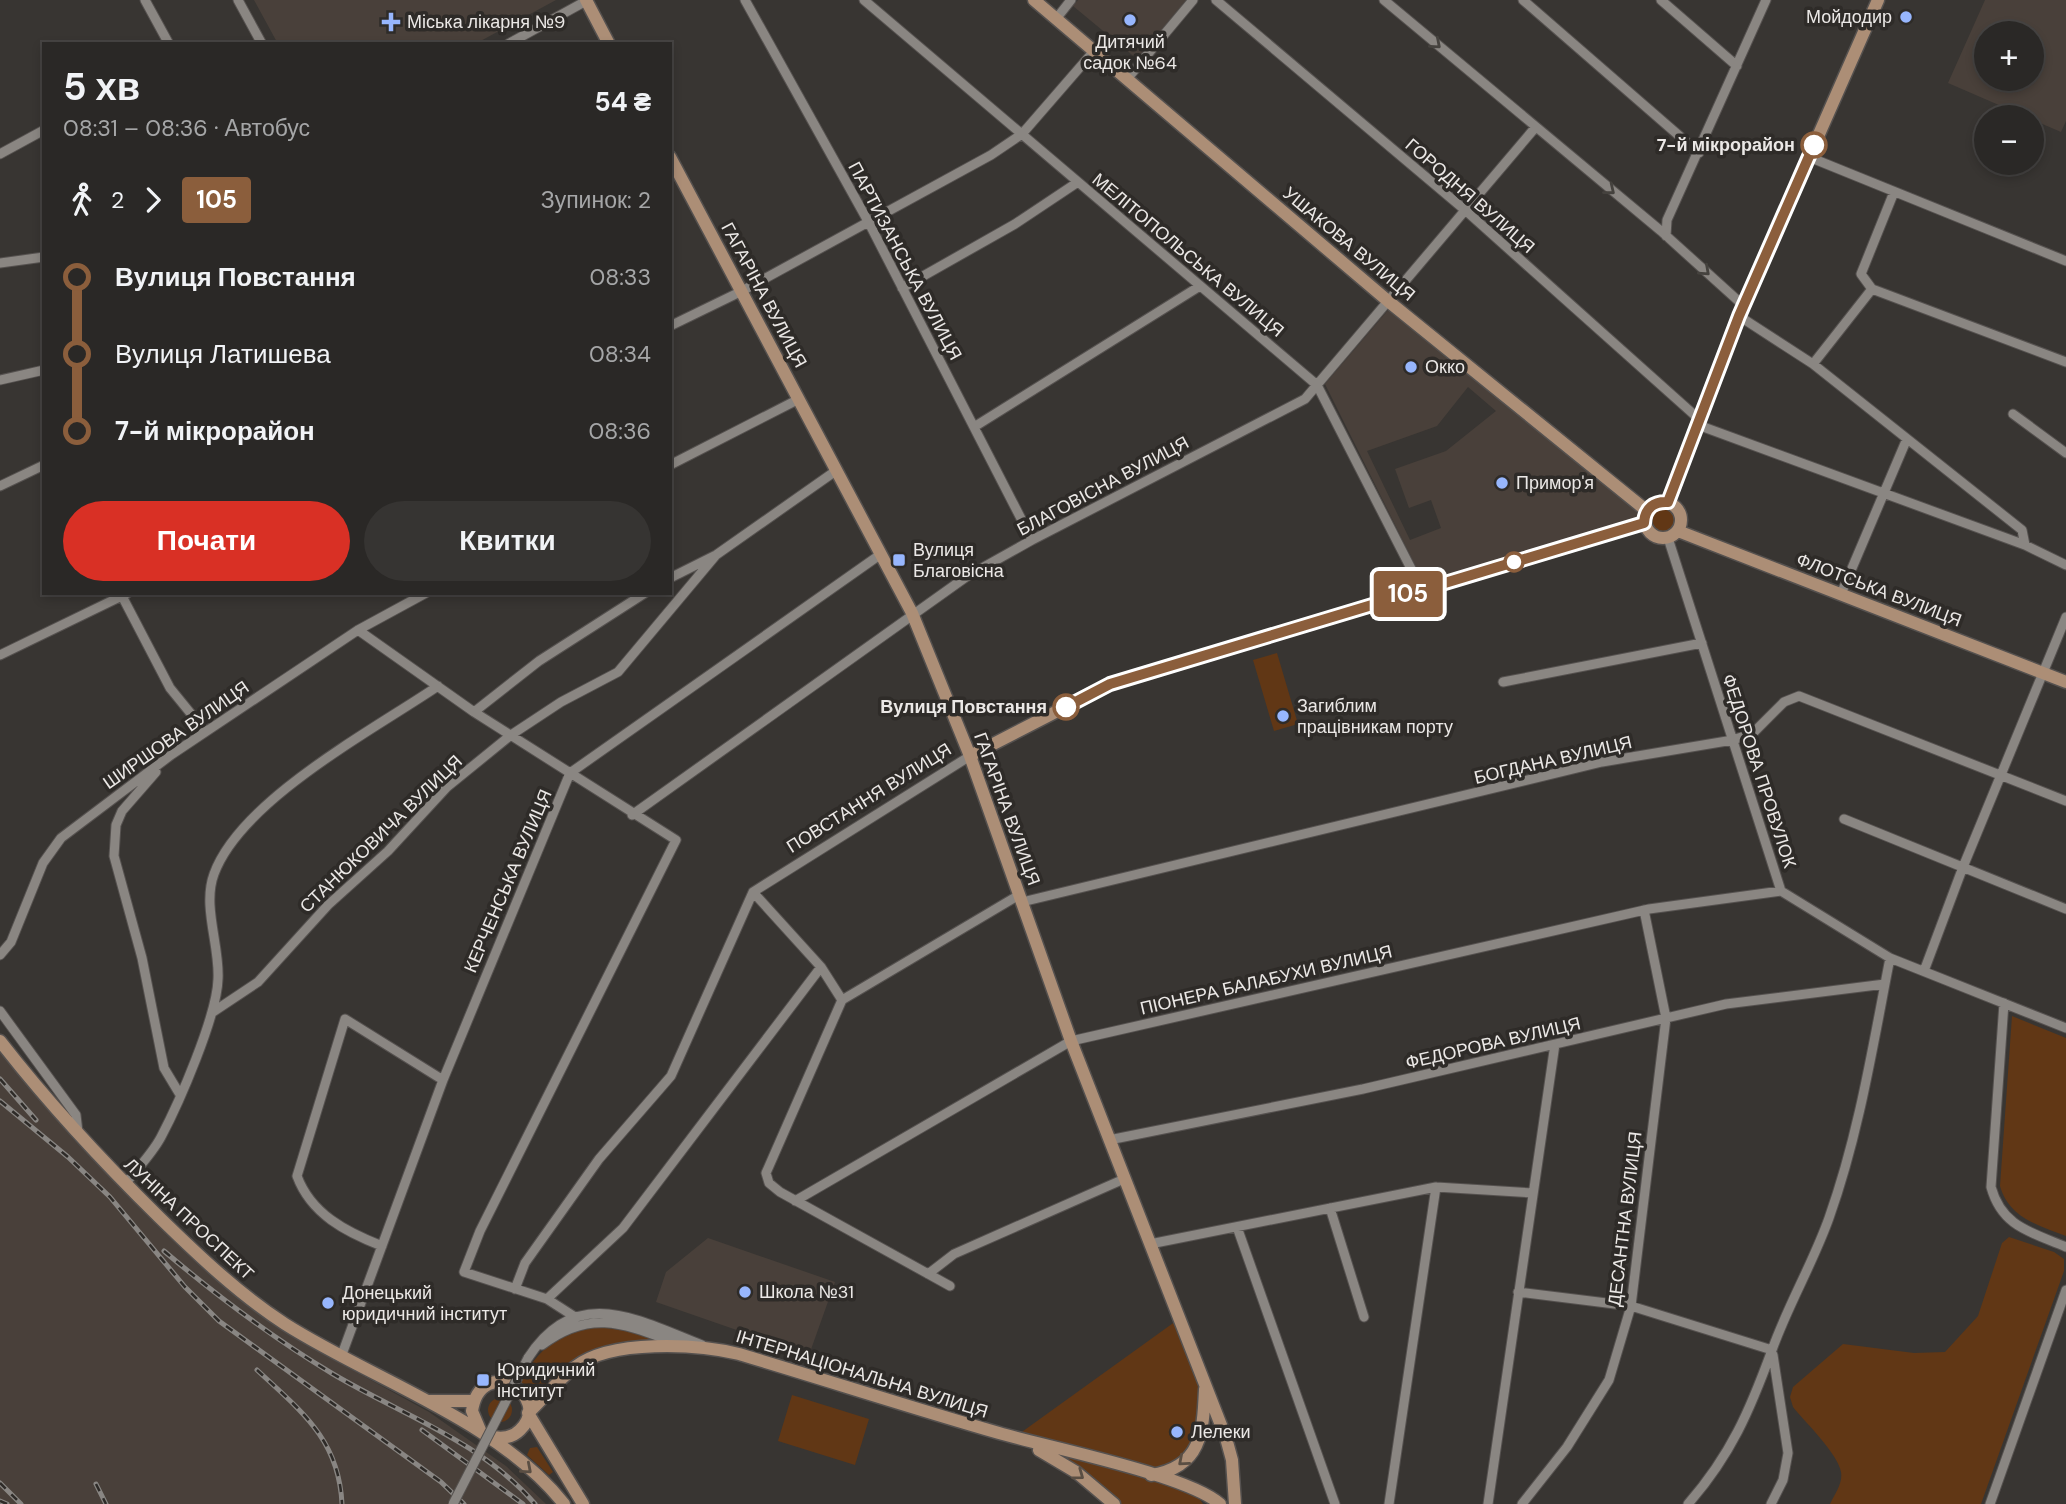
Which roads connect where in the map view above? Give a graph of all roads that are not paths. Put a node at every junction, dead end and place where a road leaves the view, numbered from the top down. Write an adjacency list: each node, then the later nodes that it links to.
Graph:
1 (145, 0): 16 (street)
2 (238, 0): 17 (street)
3 (745, 0): 34 (street, ПАРТИЗАНСЬКА ВУЛИЦЯ)
4 (864, 0): 25 (street, МЕЛІТОПОЛЬСЬКА ВУЛИЦЯ)
5 (1034, 0): 15 (street, УШАКОВА ВУЛИЦЯ)
6 (1071, 0): 15 (street)
7 (1193, 0): 22 (street)
8 (1216, 0): 32 (street, ГОРОДНЯ ВУЛИЦЯ)
9 (1384, 0): 23 (street, one-way to 23)
10 (1523, 0): 26 (street)
11 (1661, 0): 21 (street)
12 (1766, 0): 21 (street)
13 (1878, 0): 28 (street)
14 (586, 1): 18 (street); 19 (street)
15 (1056, 19): 20 (street, УШАКОВА ВУЛИЦЯ)
16 (168, 42)
17 (261, 42)
18 (512, 42)
19 (608, 42)
20 (1094, 51): 22 (street, УШАКОВА ВУЛИЦЯ); 25 (street)
21 (1737, 66): 26 (street)
22 (1127, 79): 44 (street, УШАКОВА ВУЛИЦЯ)
23 (1534, 129): 32 (street, БЛАГОВІСНА ВУЛИЦЯ); 35 (street, one-way to 35)
24 (42, 132): 27 (street)
25 (1022, 134): 30 (street, МЕЛІТОПОЛЬСЬКА ВУЛИЦЯ); 34 (street)
26 (1699, 153): 33 (street)
27 (0, 154)
28 (1809, 157): 31 (street); 45 (street)
29 (672, 161): 43 (street, ГАГАРІНА ВУЛИЦЯ)
30 (1078, 182): 40 (street, МЕЛІТОПОЛЬСЬКА ВУЛИЦЯ); 41 (street)
31 (1894, 192): 38 (street); 42 (street)
32 (1465, 210): 44 (street, БЛАГОВІСНА ВУЛИЦЯ); 54 (street, ГОРОДНЯ ВУЛИЦЯ)
33 (1667, 220): 35 (street); 36 (street)
34 (869, 223): 41 (street, ПАРТИЗАНСЬКА ВУЛИЦЯ); 43 (street)
35 (1653, 225): 36 (street)
36 (1666, 236): 45 (street, one-way to 45)
37 (42, 257): 39 (street)
38 (2066, 261)
39 (0, 263)
40 (1200, 286): 51 (street, МЕЛІТОПОЛЬСЬКА ВУЛИЦЯ); 55 (street)
41 (902, 288): 55 (street, ПАРТИЗАНСЬКА ВУЛИЦЯ)
42 (1872, 289): 47 (street); 48 (street)
43 (742, 291): 46 (street); 52 (street, ГАГАРІНА ВУЛИЦЯ)
44 (1388, 301): 51 (street, БЛАГОВІСНА ВУЛИЦЯ); 64 (street, УШАКОВА ВУЛИЦЯ)
45 (1741, 311): 48 (street); 54 (street)
46 (672, 325)
47 (2066, 362)
48 (1813, 364): 56 (street)
49 (42, 370): 50 (street)
50 (0, 380)
51 (1317, 385): 66 (street, БЛАГОВІСНА ВУЛИЦЯ); 72 (street, МЕЛІТОПОЛЬСЬКА ВУЛИЦЯ)
52 (799, 399): 58 (street); 60 (street, ГАГАРІНА ВУЛИЦЯ)
53 (2013, 414): 57 (street)
54 (1699, 423): 62 (street); 63 (street)
55 (974, 427): 66 (street, ПАРТИЗАНСЬКА ВУЛИЦЯ)
56 (1906, 441): 62 (street); 67 (street)
57 (2066, 453)
58 (672, 464)
59 (42, 466): 61 (street)
60 (837, 470): 68 (street, ГАГАРІНА ВУЛИЦЯ); 69 (street, СТАНЮКОВИЧА ВУЛИЦЯ)
61 (0, 486)
62 (1883, 494): 67 (street); 73 (street)
63 (1668, 502): 64 (street); 65 (street)
64 (1646, 517): 65 (street); 72 (street, ПОВСТАННЯ ВУЛИЦЯ)
65 (1673, 534): 73 (street, ФЛОТСЬКА ВУЛИЦЯ); 80 (street, ФЕДОРОВА ПРОВУЛОК)
66 (1032, 540): 77 (street, БЛАГОВІСНА ВУЛИЦЯ)
67 (2025, 545): 70 (street)
68 (881, 554): 77 (street, ГАГАРІНА ВУЛИЦЯ); 92 (street, КЕРЧЕНСЬКА ВУЛИЦЯ)
69 (716, 555): 71 (street, СТАНЮКОВИЧА ВУЛИЦЯ); 88 (street, СТАНЮКОВИЧА ВУЛИЦЯ)
70 (2066, 565)
71 (672, 577)
72 (1422, 590): 91 (street, ПОВСТАННЯ ВУЛИЦЯ)
73 (1841, 594): 82 (street, ФЛОТСЬКА ВУЛИЦЯ)
74 (125, 595): 81 (street); 87 (street)
75 (422, 595): 79 (street, ШИРШОВА ВУЛИЦЯ)
76 (642, 595): 86 (street)
77 (912, 613): 91 (street, ГАГАРІНА ВУЛИЦЯ); 95 (street, БЛАГОВІСНА ВУЛИЦЯ)
78 (2066, 617): 82 (street)
79 (358, 630): 85 (street); 87 (street, ШИРШОВА ВУЛИЦЯ)
80 (1702, 643): 83 (street); 89 (street, ФЕДОРОВА ПРОВУЛОК)
81 (0, 655)
82 (2043, 673): 84 (street, ФЛОТСЬКА ВУЛИЦЯ); 93 (street)
83 (1503, 682)
84 (2066, 682)
85 (438, 686): 86 (street); 111 (street)
86 (474, 712): 88 (street)
87 (205, 732): 90 (street, ШИРШОВА ВУЛИЦЯ)
88 (511, 735): 92 (street); 111 (street, СТАНЮКОВИЧА ВУЛИЦЯ)
89 (1732, 740): 93 (street, БОГДАНА ВУЛИЦЯ); 98 (street, ФЕДОРОВА ПРОВУЛОК); 100 (street, БОГДАНА ВУЛИЦЯ)
90 (171, 755): 103 (street, ШИРШОВА ВУЛИЦЯ); 118 (street)
91 (970, 756): 99 (street, ПОВСТАННЯ ВУЛИЦЯ); 100 (street, ГАГАРІНА ВУЛИЦЯ)
92 (570, 773): 95 (street); 117 (street, КЕРЧЕНСЬКА ВУЛИЦЯ)
93 (2001, 775): 94 (street, БОГДАНА ВУЛИЦЯ); 97 (street)
94 (2066, 801)
95 (632, 815): 133 (street)
96 (1844, 819): 97 (street)
97 (1963, 867): 101 (street); 106 (street)
98 (1781, 891): 102 (street, ПІОНЕРА БАЛАБУХИ ВУЛИЦЯ); 104 (street, ФЕДОРОВА ПРОВУЛОК)
99 (753, 892): 105 (street); 133 (street)
100 (1021, 898): 108 (street, БОГДАНА ВУЛИЦЯ); 115 (street, ГАГАРІНА ВУЛИЦЯ)
101 (2066, 909)
102 (1644, 910): 112 (street, ДЕСАНТНА ВУЛИЦЯ); 115 (street, ПІОНЕРА БАЛАБУХИ ВУЛИЦЯ)
103 (1, 954)
104 (1890, 958): 106 (street); 107 (street)
105 (821, 967): 108 (street); 136 (street)
106 (1924, 971): 109 (street)
107 (1885, 984): 112 (street, ФЕДОРОВА ВУЛИЦЯ); 142 (street)
108 (842, 1000): 125 (street)
109 (2004, 1003): 113 (street); 130 (street)
110 (0, 1011): 119 (street)
111 (213, 1012): 118 (street)
112 (1665, 1018): 116 (street, ФЕДОРОВА ВУЛИЦЯ); 137 (street, ДЕСАНТНА ВУЛИЦЯ)
113 (2066, 1028)
114 (0, 1041): 119 (street, ЛУНІНА ПРОСПЕКТ)
115 (1071, 1041): 120 (street, ГАГАРІНА ВУЛИЦЯ); 125 (street, ПІОНЕРА БАЛАБУХИ ВУЛИЦЯ)
116 (1555, 1044): 120 (street, ФЕДОРОВА ВУЛИЦЯ); 124 (street)
117 (443, 1080): 129 (street, КЕРЧЕНСЬКА ВУЛИЦЯ); 129 (street)
118 (179, 1093): 122 (street)
119 (79, 1136): 122 (street, ЛУНІНА ПРОСПЕКТ)
120 (1109, 1140): 121 (street, ГАГАРІНА ВУЛИЦЯ)
121 (1124, 1179): 128 (street, ГАГАРІНА ВУЛИЦЯ); 131 (street)
122 (125, 1184): 143 (street, ЛУНІНА ПРОСПЕКТ)
123 (1436, 1187): 124 (street); 126 (street); 163 (street)
124 (1533, 1193): 135 (street)
125 (795, 1201): 131 (street)
126 (1330, 1208): 127 (street); 139 (street)
127 (1237, 1227): 128 (street); 162 (street)
128 (1150, 1244): 145 (street, ГАГАРІНА ВУЛИЦЯ)
129 (382, 1245): 143 (street, КЕРЧЕНСЬКА ВУЛИЦЯ)
130 (2066, 1247)
131 (928, 1274): 132 (street)
132 (950, 1286)
133 (515, 1289): 136 (street)
134 (2066, 1290): 168 (street)
135 (1518, 1292): 137 (street); 164 (street)
136 (547, 1299): 138 (street)
137 (1631, 1306): 142 (street); 165 (street, ДЕСАНТНА ВУЛИЦЯ)
138 (575, 1317): 141 (street); 144 (street)
139 (1364, 1317)
140 (684, 1346): 141 (street, ІНТЕРНАЦІОНАЛЬНА ВУЛИЦЯ); 144 (street); 147 (street, ІНТЕРНАЦІОНАЛЬНА ВУЛИЦЯ)
141 (711, 1348): 151 (street, ІНТЕРНАЦІОНАЛЬНА ВУЛИЦЯ)
142 (1772, 1350): 166 (street); 167 (street)
143 (341, 1357): 148 (street, ЛУНІНА ПРОСПЕКТ)
144 (528, 1358): 155 (street, bridge)
145 (1205, 1382): 153 (street, one-way to 153); 161 (street, ГАГАРІНА ВУЛИЦЯ)
146 (524, 1395): 147 (street); 149 (street); 150 (street)
147 (545, 1397): 150 (street, ІНТЕРНАЦІОНАЛЬНА ВУЛИЦЯ)
148 (425, 1401): 149 (street, ЛУНІНА ПРОСПЕКТ); 152 (street, ЛУНІНА ПРОСПЕКТ)
149 (474, 1401): 152 (street)
150 (528, 1413): 152 (street); 157 (street)
151 (997, 1432): 153 (street); 158 (street, one-way to 158)
152 (485, 1433): 156 (street, ЛУНІНА ПРОСПЕКТ, one-way to 156)
153 (1151, 1475): 154 (street)
154 (1199, 1491): 159 (street); 160 (street)
155 (453, 1504)
156 (564, 1504)
157 (583, 1504)
158 (1114, 1504)
159 (1208, 1504)
160 (1220, 1504)
161 (1235, 1504)
162 (1335, 1504)
163 (1389, 1504)
164 (1488, 1504)
165 (1522, 1504)
166 (1689, 1504)
167 (1771, 1504)
168 (1990, 1504)

